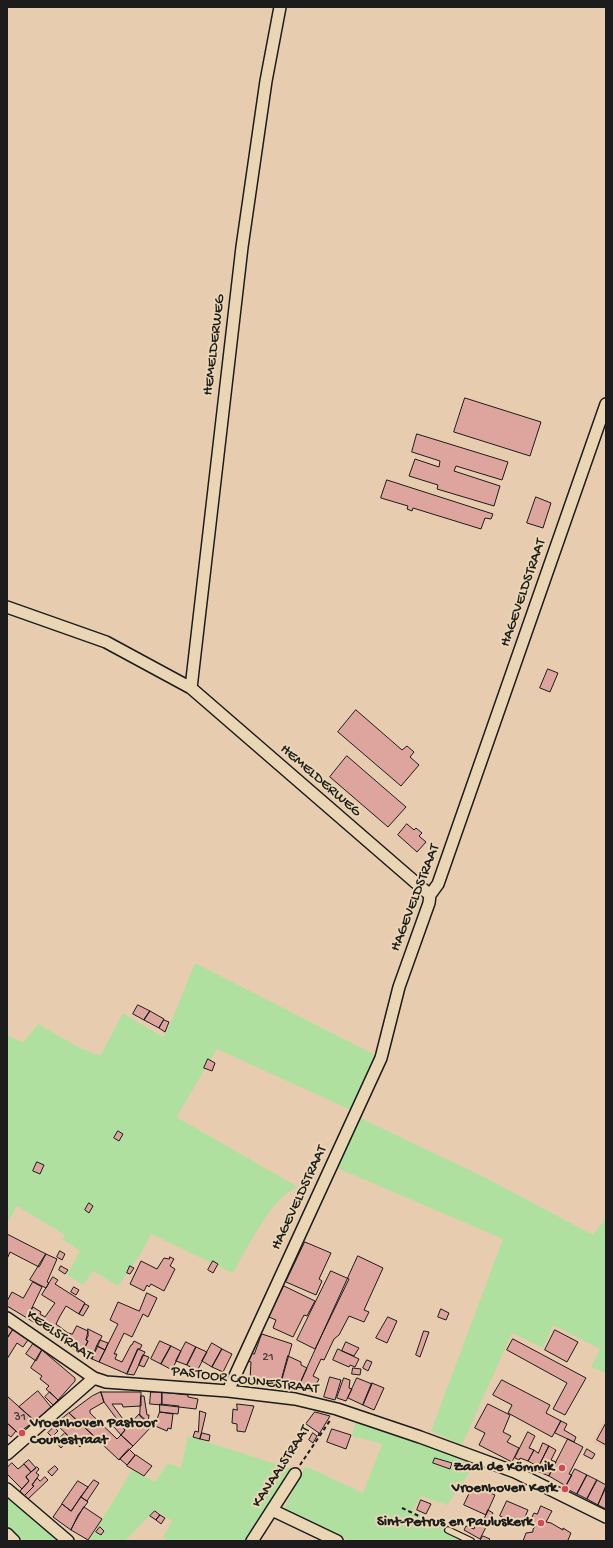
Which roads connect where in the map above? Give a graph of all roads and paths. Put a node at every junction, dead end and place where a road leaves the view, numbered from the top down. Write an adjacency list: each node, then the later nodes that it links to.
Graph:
1 (280, 7): 4 (street, HEMELDERWEG)
2 (606, 404): 5 (street, HAGEVELDSTRAAT)
3 (7, 606): 4 (street, HEMELDERWEG)
4 (191, 688): 5 (street, HEMELDERWEG)
5 (430, 895): 8 (street, HAGEVELDSTRAAT)
6 (7, 1318): 7 (street, KEELSTRAAT)
7 (94, 1378): 8 (street, PASTOOR COUNESTRAAT); 10 (street)
8 (228, 1391): 9 (street, PASTOOR COUNESTRAAT)
9 (337, 1409): 11 (path, KANAALSTRAAT); 15 (street, PASTOOR COUNESTRAAT)
10 (7, 1454)
11 (295, 1474): 14 (street, KANAALSTRAAT)
12 (7, 1489): 19 (street)
13 (402, 1508): 16 (path)
14 (272, 1510): 20 (street, KANAALSTRAAT); 21 (street)
15 (606, 1517)
16 (448, 1530): 22 (lane)
17 (7, 1534): 18 (street)
18 (14, 1541)
19 (68, 1541)
20 (252, 1541)
21 (337, 1541)
22 (471, 1541)

